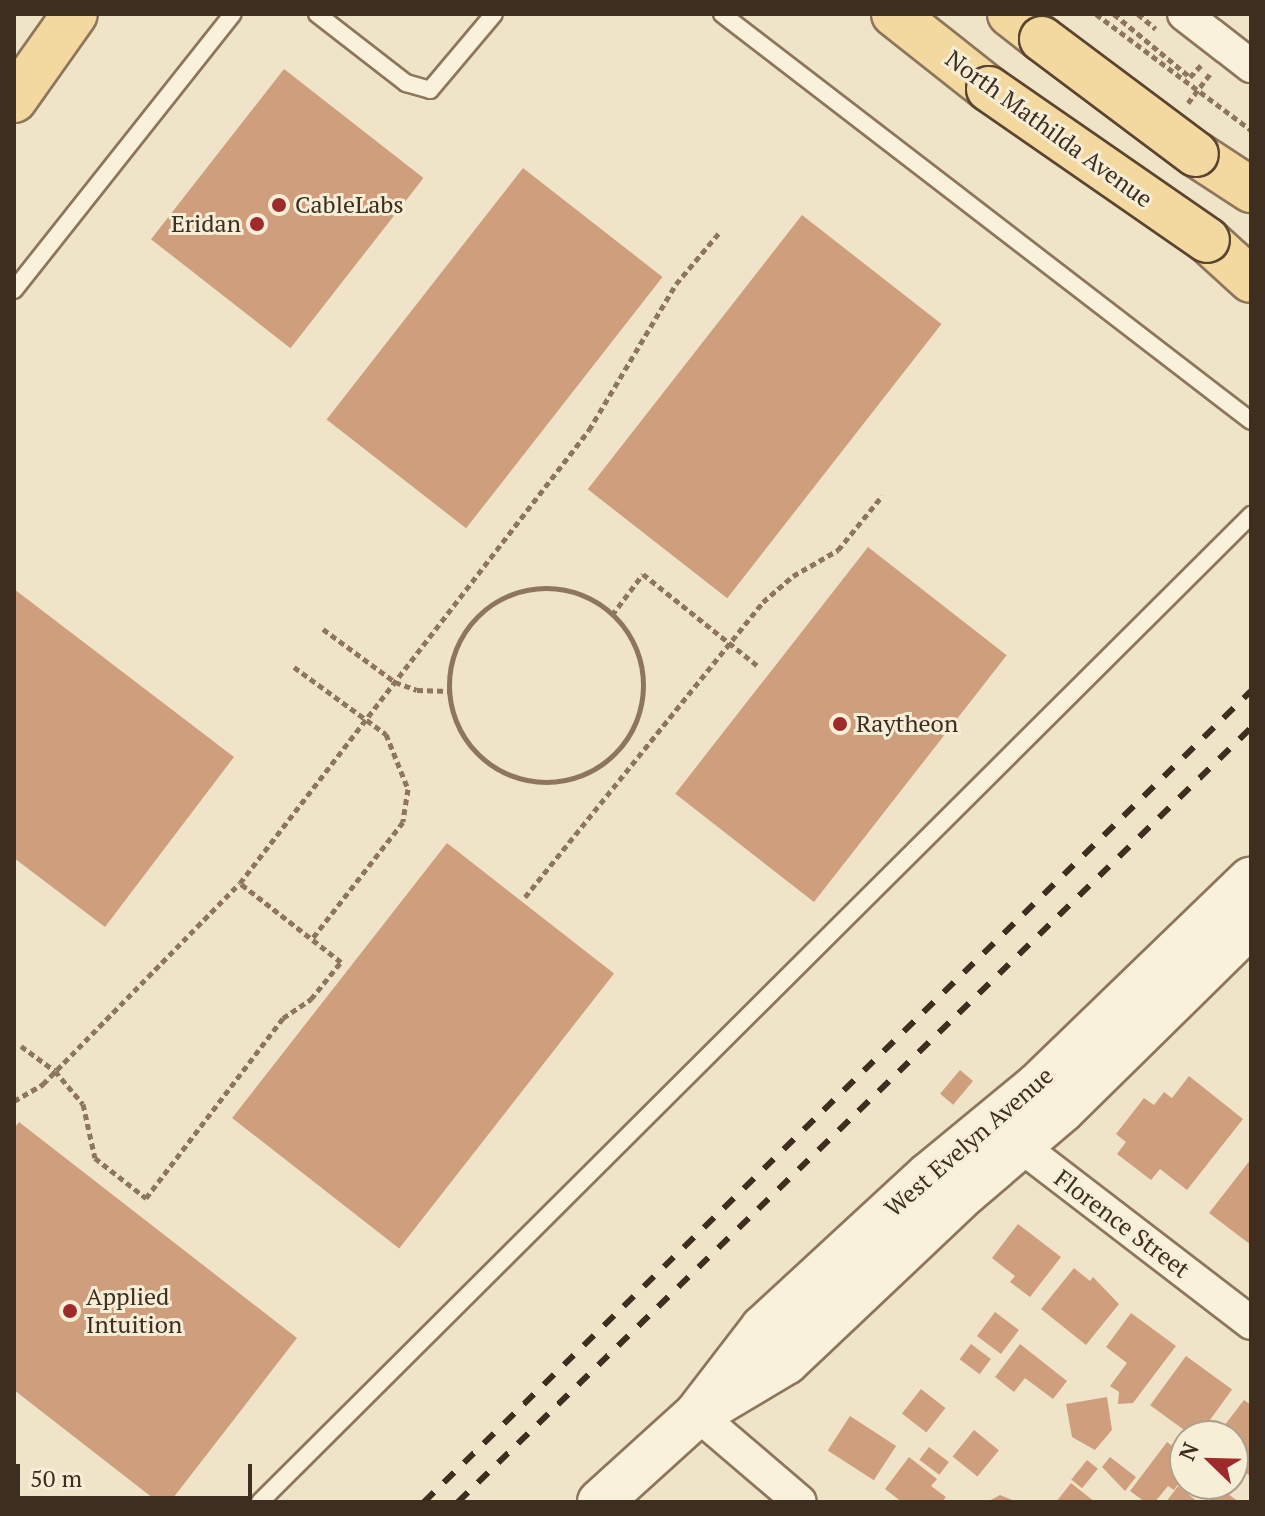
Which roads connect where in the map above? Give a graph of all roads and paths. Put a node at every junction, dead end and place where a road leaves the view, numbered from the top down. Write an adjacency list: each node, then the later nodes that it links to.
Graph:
1 (75, 14): 14 (main road)
2 (233, 14): 23 (lane)
3 (317, 14): 4 (lane)
4 (494, 14)
5 (722, 14): 24 (lane)
6 (894, 14): 20 (main road, North Mathilda Avenue, bridge)
7 (1096, 14): 15 (path, bridge)
8 (1114, 14): 12 (path)
9 (1138, 14): 10 (path)
10 (1172, 23): 13 (street)
11 (1026, 26): 16 (main road, bridge)
12 (1191, 57)
13 (1251, 66)
14 (14, 100)
15 (1251, 130)
16 (1196, 154): 17 (main road); 18 (main road)
17 (1251, 183)
18 (1251, 190)
19 (719, 233): 32 (path)
20 (1207, 240): 21 (main road); 22 (main road)
21 (1251, 269)
22 (1251, 280)
23 (14, 290)
24 (1251, 421)
25 (882, 496): 29 (path)
26 (1251, 515): 46 (lane)
27 (612, 615): 29 (path); 33 (path); 33 (path)
28 (323, 629): 32 (path)
29 (731, 642): 31 (path); 37 (path)
30 (294, 667): 34 (path)
31 (759, 667)
32 (395, 682): 33 (path); 34 (path)
33 (449, 691)
34 (367, 718): 36 (path); 39 (path)
35 (1251, 879): 43 (main road, West Evelyn Avenue)
36 (240, 883): 39 (path); 41 (path)
37 (525, 897)
38 (1251, 924): 43 (main road, West Evelyn Avenue)
39 (312, 939): 41 (path)
40 (21, 1046): 41 (path)
41 (55, 1071): 42 (path)
42 (14, 1101)
43 (1007, 1135): 44 (street, Florence Street); 45 (main road, West Evelyn Avenue)
44 (1251, 1323)
45 (697, 1414): 47 (main road, West Evelyn Avenue); 48 (street)
46 (260, 1502)
47 (600, 1502)
48 (800, 1502)

